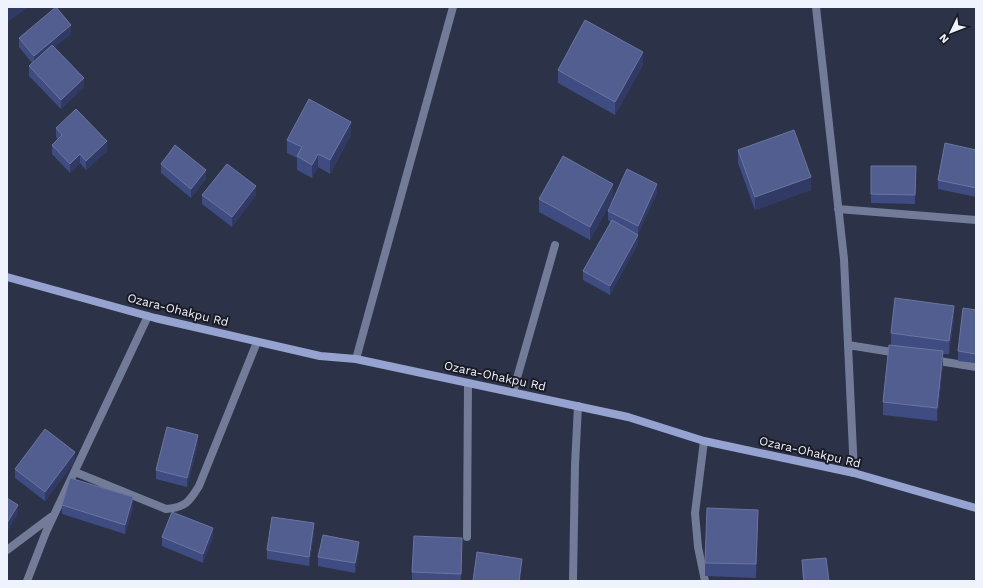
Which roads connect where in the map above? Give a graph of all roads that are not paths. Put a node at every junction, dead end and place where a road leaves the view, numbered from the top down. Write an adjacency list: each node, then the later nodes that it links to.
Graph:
1 (453, 7): 12 (street)
2 (816, 7): 3 (street)
3 (838, 209): 4 (street); 9 (street)
4 (976, 220)
5 (555, 245): 15 (street)
6 (7, 277): 7 (main road, Ozara-Ohakpu Rd)
7 (148, 316): 8 (main road, Ozara-Ohakpu Rd); 18 (street)
8 (257, 342): 12 (main road, Ozara-Ohakpu Rd); 18 (street)
9 (848, 345): 10 (street); 19 (street)
10 (910, 355)
11 (925, 358): 13 (street)
12 (356, 359): 14 (main road, Ozara-Ohakpu Rd)
13 (976, 367)
14 (468, 383): 15 (main road, Ozara-Ohakpu Rd); 22 (street)
15 (513, 392): 16 (main road, Ozara-Ohakpu Rd)
16 (578, 406): 17 (main road, Ozara-Ohakpu Rd); 25 (street)
17 (704, 440): 19 (main road, Ozara-Ohakpu Rd); 26 (street)
18 (75, 472): 21 (street)
19 (854, 473): 20 (main road, Ozara-Ohakpu Rd)
20 (976, 508)
21 (54, 516): 23 (street); 24 (street)
22 (467, 537)
23 (7, 550)
24 (28, 581)
25 (573, 581)
26 (704, 581)

